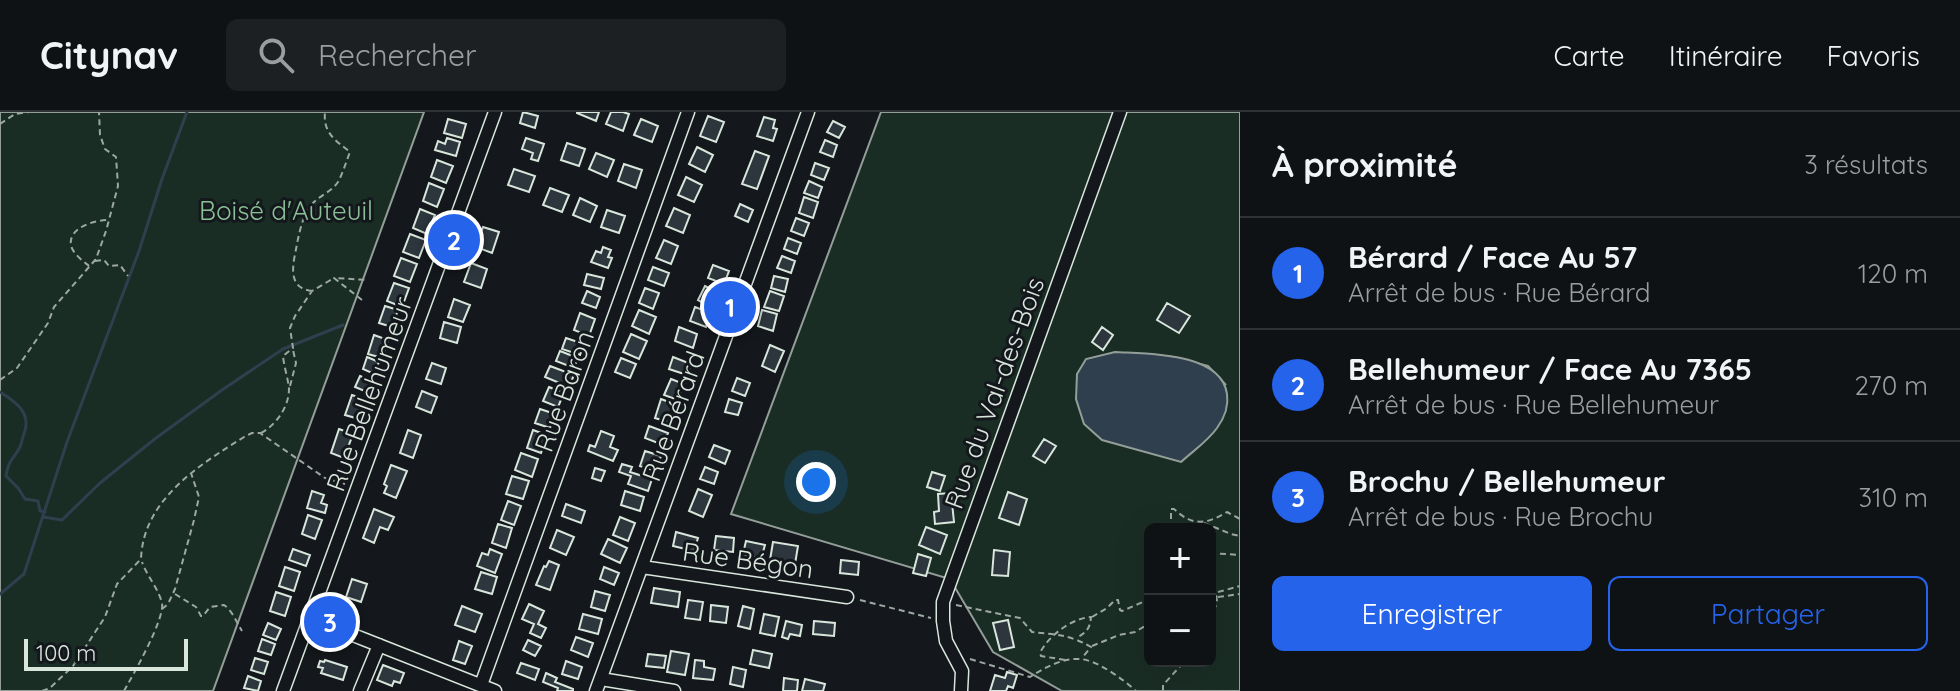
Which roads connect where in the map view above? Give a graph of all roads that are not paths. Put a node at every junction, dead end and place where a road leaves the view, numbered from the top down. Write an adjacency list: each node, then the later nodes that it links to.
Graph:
1 (495, 112): 7 (street, Rue Bellehumeur)
2 (688, 112): 9 (street, Rue Baron)
3 (808, 112): 5 (street, Rue Bérard)
4 (1120, 112): 15 (street, Rue du Val-des-Bois)
5 (642, 567): 6 (street, Rue Bégon); 10 (street, Rue Bérard)
6 (847, 597)
7 (310, 618): 8 (street); 11 (street, Rue Bellehumeur)
8 (379, 645): 9 (street); 12 (street)
9 (481, 685): 13 (street)
10 (598, 685): 14 (street)
11 (283, 691)
12 (360, 691)
13 (495, 691)
14 (674, 691)
15 (961, 691)

